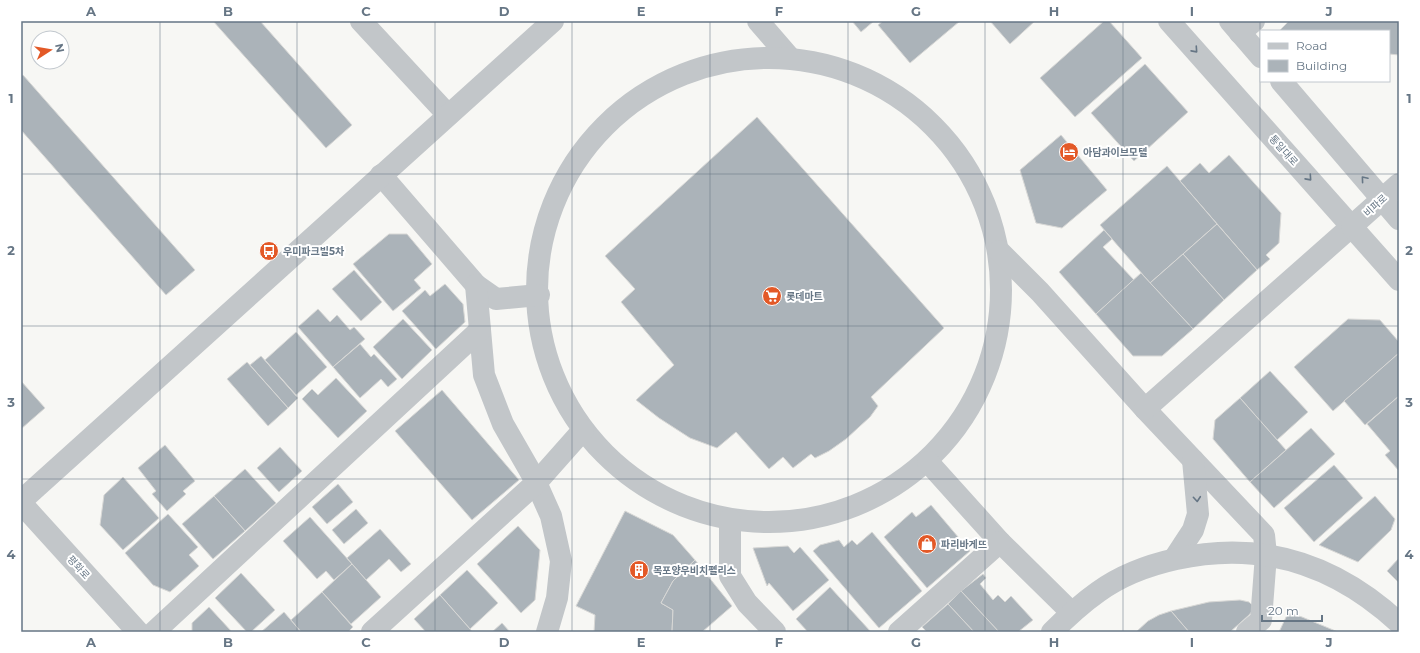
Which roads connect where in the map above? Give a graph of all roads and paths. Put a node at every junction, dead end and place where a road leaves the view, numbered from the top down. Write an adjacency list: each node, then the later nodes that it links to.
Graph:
1 (361, 21): 9 (street)
2 (553, 21): 9 (street)
3 (758, 21): 7 (street)
4 (1169, 21): 14 (street, 통일대로, one-way to 14)
5 (1242, 25): 6 (street)
6 (1260, 55)
7 (790, 58): 15 (street); 18 (street)
8 (1282, 82): 12 (street, one-way to 8)
9 (448, 115): 10 (street)
10 (381, 175): 17 (street); 25 (street)
11 (1399, 184): 12 (street, 비파로)
12 (1382, 199): 13 (street); 14 (street, 비파로)
13 (1399, 219)
14 (1352, 226): 16 (street, 통일대로); 20 (street, 비파로)
15 (999, 251): 20 (street); 23 (street)
16 (1399, 280)
17 (476, 285): 18 (street); 19 (street)
18 (539, 295): 21 (street)
19 (480, 330): 24 (street); 34 (street)
20 (1145, 409): 22 (street)
21 (583, 430): 24 (street); 26 (street)
22 (1194, 460): 28 (street); 29 (street, one-way to 29)
23 (928, 462): 26 (street); 27 (street)
24 (536, 483): 35 (street); 36 (street)
25 (21, 502): 33 (street, 평화로)
26 (730, 520): 37 (street)
27 (1000, 542): 30 (street); 38 (street)
28 (1266, 555): 29 (street); 31 (street); 40 (street)
29 (1174, 559): 30 (street)
30 (1071, 612): 39 (street)
31 (1399, 622)
32 (1399, 628): 41 (street)
33 (138, 632)
34 (154, 632)
35 (372, 632)
36 (547, 632)
37 (775, 632)
38 (900, 632)
39 (1052, 632)
40 (1247, 632)
41 (1394, 632)

